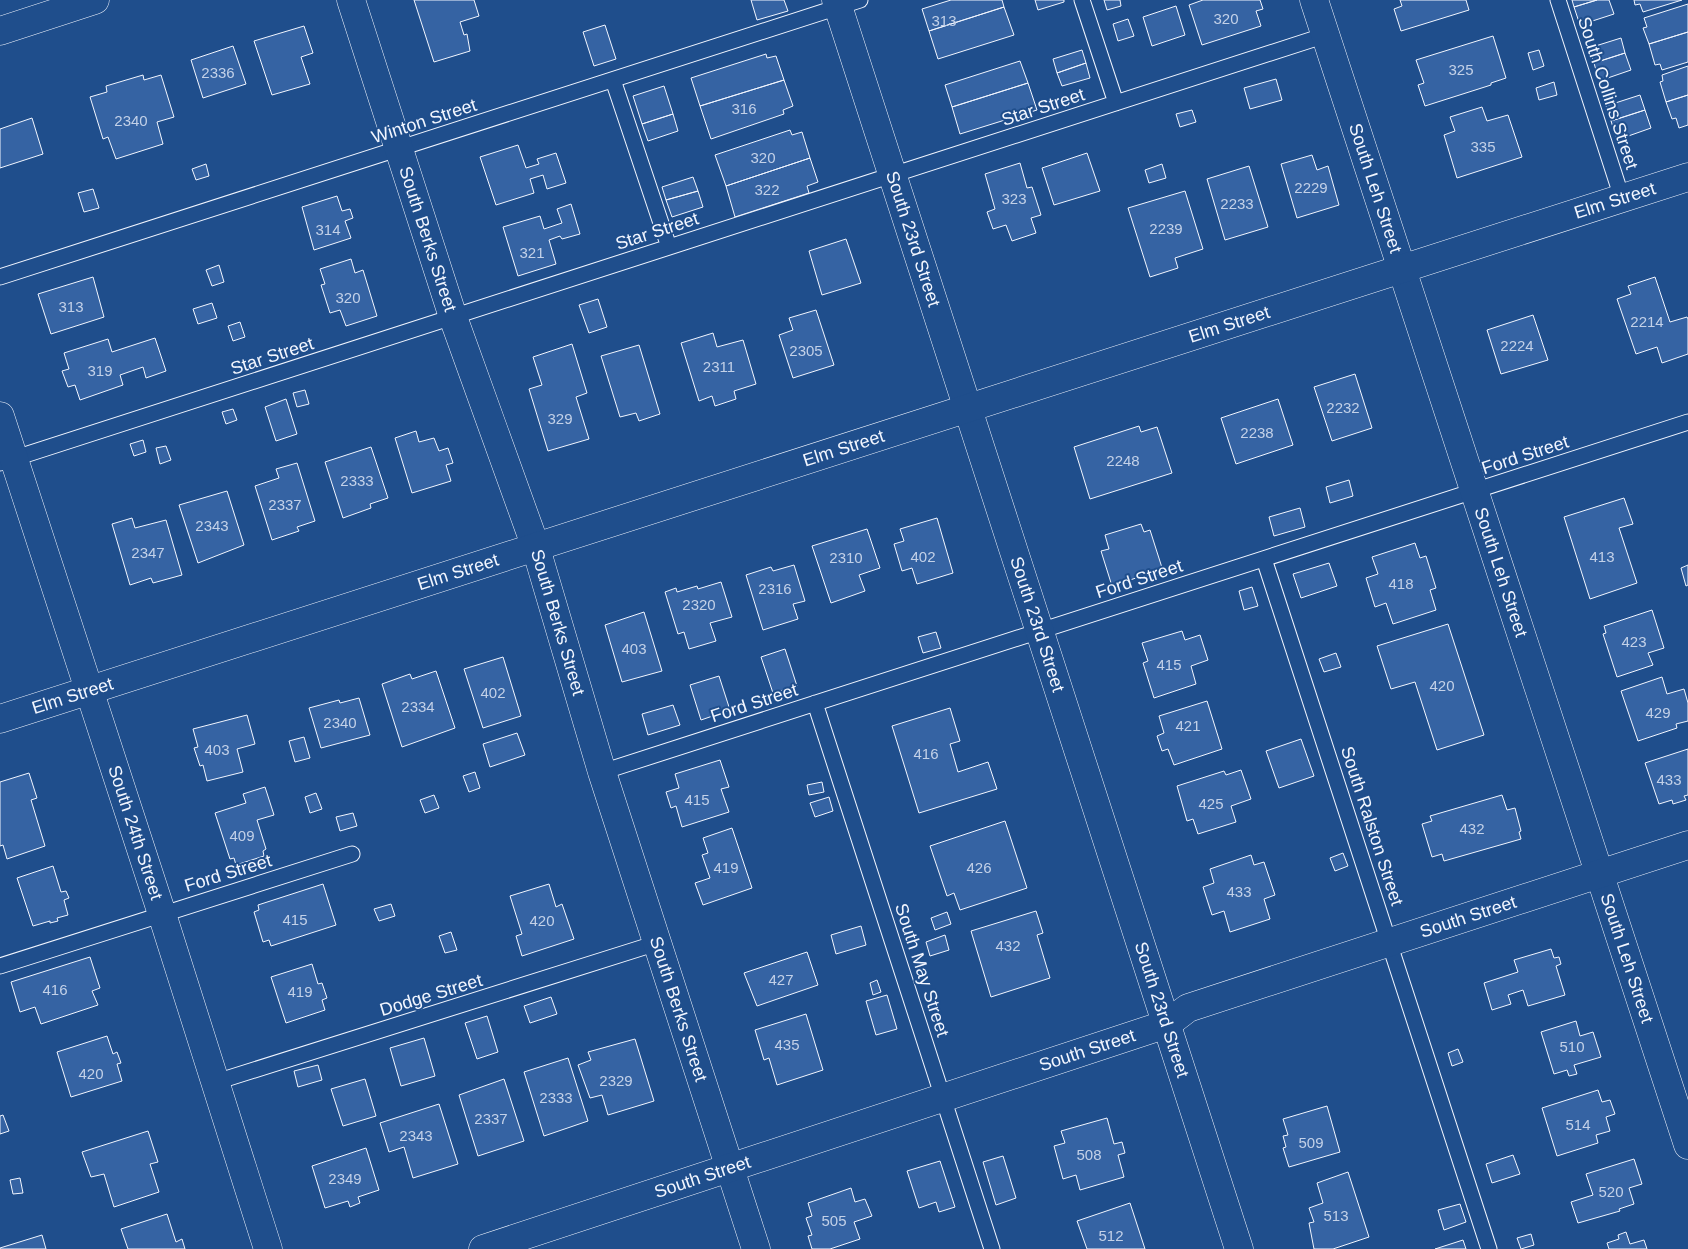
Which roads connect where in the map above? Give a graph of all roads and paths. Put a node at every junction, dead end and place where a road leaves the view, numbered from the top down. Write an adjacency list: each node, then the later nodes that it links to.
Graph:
1 (95, 0): 7 (street)
2 (351, 0): 11 (street, South Berks Street)
3 (1082, 0): 10 (lane)
4 (1314, 0): 8 (street, South Leh Street)
5 (1558, 0): 14 (lane, South Collins Street)
6 (845, 2): 9 (lane, Winton Street); 12 (street, South 23rd Street)
7 (0, 31)
8 (1326, 35): 10 (lane, Star Street); 16 (street, South Leh Street)
9 (613, 80): 11 (lane, Winton Street); 15 (lane)
10 (1116, 103): 12 (lane, Star Street)
11 (398, 149): 17 (lane, Winton Street); 18 (street, South Berks Street)
12 (893, 175): 15 (lane, Star Street); 19 (street, South 23rd Street)
13 (1688, 177): 14 (street, Elm Street)
14 (1622, 198): 16 (street, Elm Street)
15 (669, 247): 18 (lane, Star Street)
16 (1402, 269): 19 (street, Elm Street); 23 (street, South Leh Street)
17 (0, 276)
18 (453, 317): 22 (lane, Star Street); 24 (street, South Berks Street)
19 (968, 408): 24 (street, Elm Street); 26 (street, South 23rd Street)
20 (0, 416): 22 (street, South 24th Street)
21 (1688, 422): 23 (lane, Ford Street)
22 (7, 460): 27 (street, South 24th Street)
23 (1475, 491): 25 (lane, Ford Street); 33 (street, South Leh Street)
24 (535, 546): 27 (street, Elm Street); 30 (street, South Berks Street)
25 (1264, 559): 26 (lane, Ford Street); 35 (lane, South Ralston Street)
26 (1040, 631): 28 (lane, Ford Street); 38 (street, South 23rd Street)
27 (90, 689): 29 (street, Elm Street); 34 (street, South 24th Street)
28 (815, 703): 30 (lane, Ford Street); 40 (lane, South May Street)
29 (0, 718)
30 (602, 772): 36 (street, South Berks Street)
31 (1688, 845): 33 (street, South Street)
32 (352, 854): 34 (lane, Ford Street)
33 (1599, 874): 35 (street, South Street); 41 (street, South Leh Street)
34 (162, 914): 37 (lane, Ford Street); 39 (street, South 24th Street)
35 (1390, 942): 38 (street, South Street); 48 (lane, South Ralston Street)
36 (657, 943): 39 (lane, Dodge Street); 42 (street, South Berks Street)
37 (0, 966)
38 (1167, 1024): 40 (street, South Street); 47 (street, South 23rd Street)
39 (216, 1082): 43 (street, South 24th Street)
40 (944, 1097): 42 (street, South Street); 46 (lane, South May Street)
41 (1688, 1146)
42 (731, 1168): 44 (street, South Street); 45 (street, South Berks Street)
43 (268, 1249)
44 (483, 1249)
45 (756, 1249)
46 (992, 1249)
47 (1239, 1249)
48 (1489, 1249)

